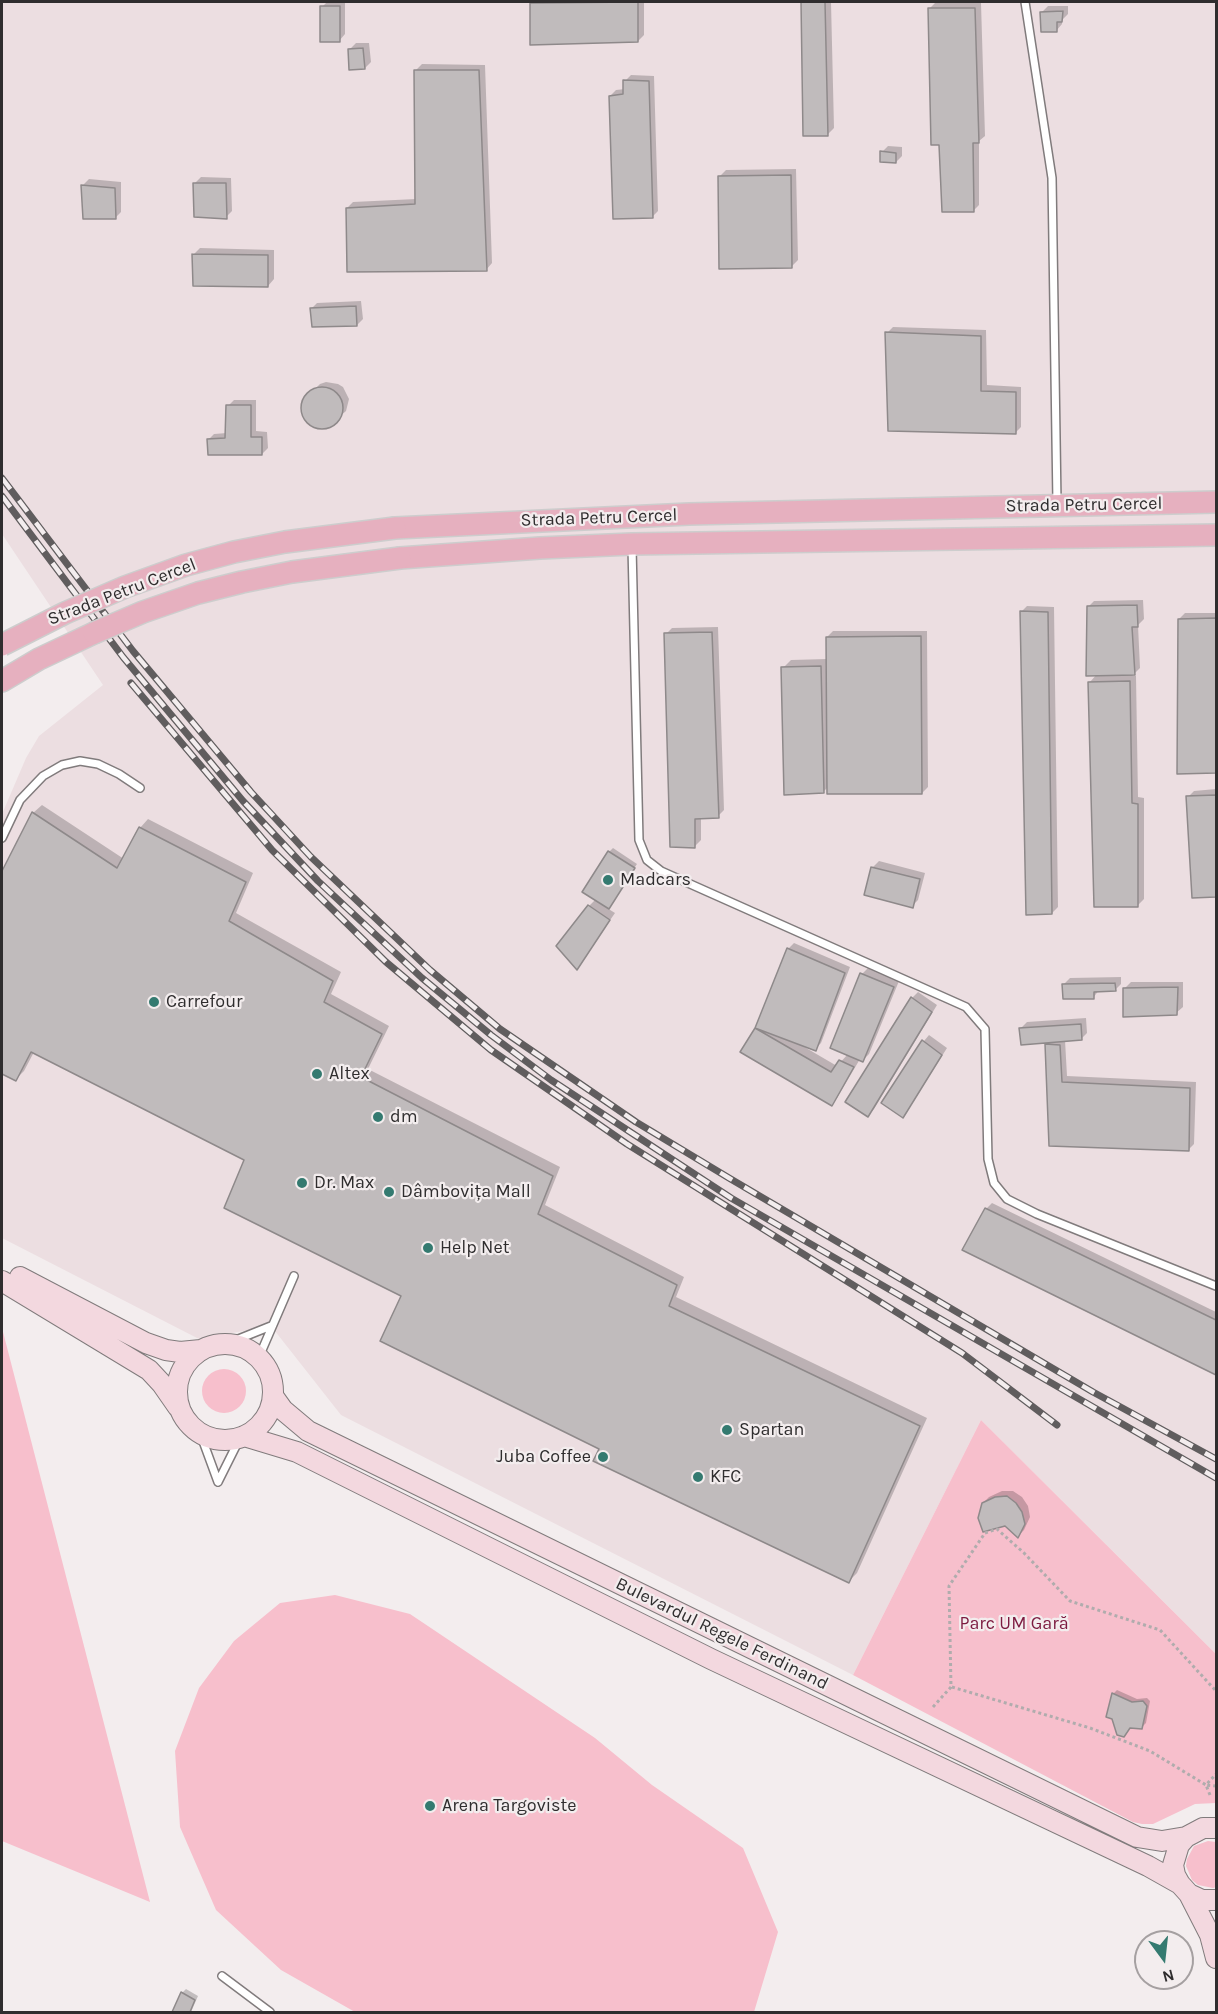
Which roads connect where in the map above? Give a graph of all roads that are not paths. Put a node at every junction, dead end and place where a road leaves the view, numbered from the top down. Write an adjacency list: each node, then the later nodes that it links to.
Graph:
1 (1025, 2): 3 (lane)
2 (1216, 502): 3 (main road, Strada Petru Cercel)
3 (1057, 506): 5 (main road); 7 (main road, Strada Petru Cercel, bridge)
4 (1216, 535): 5 (main road, Strada Petru Cercel)
5 (1058, 537): 6 (main road, Strada Petru Cercel)
6 (632, 544): 8 (main road, Strada Petru Cercel, bridge); 14 (lane)
7 (2, 645)
8 (2, 681)
9 (140, 788): 10 (lane)
10 (2, 838)
11 (2, 1267): 17 (main road)
12 (294, 1276): 15 (lane)
13 (2, 1281): 20 (main road)
14 (1216, 1286)
15 (272, 1326): 16 (lane); 18 (lane)
16 (226, 1344): 17 (main road); 18 (main road)
17 (201, 1350): 20 (main road)
18 (259, 1357): 19 (main road, Bulevardul Regele Ferdinand)
19 (273, 1396): 22 (main road); 24 (main road, Bulevardul Regele Ferdinand)
20 (182, 1413): 21 (main road)
21 (200, 1433): 22 (main road); 22 (lane)
22 (242, 1437): 25 (main road, Bulevardul Regele Ferdinand)
23 (1216, 1828): 24 (main road, Bulevardul Regele Ferdinand)
24 (1186, 1837): 25 (main road)
25 (1184, 1889): 26 (main road); 27 (main road)
26 (1216, 1900)
27 (1216, 1955)
28 (222, 1976): 29 (lane)
29 (270, 2013)

